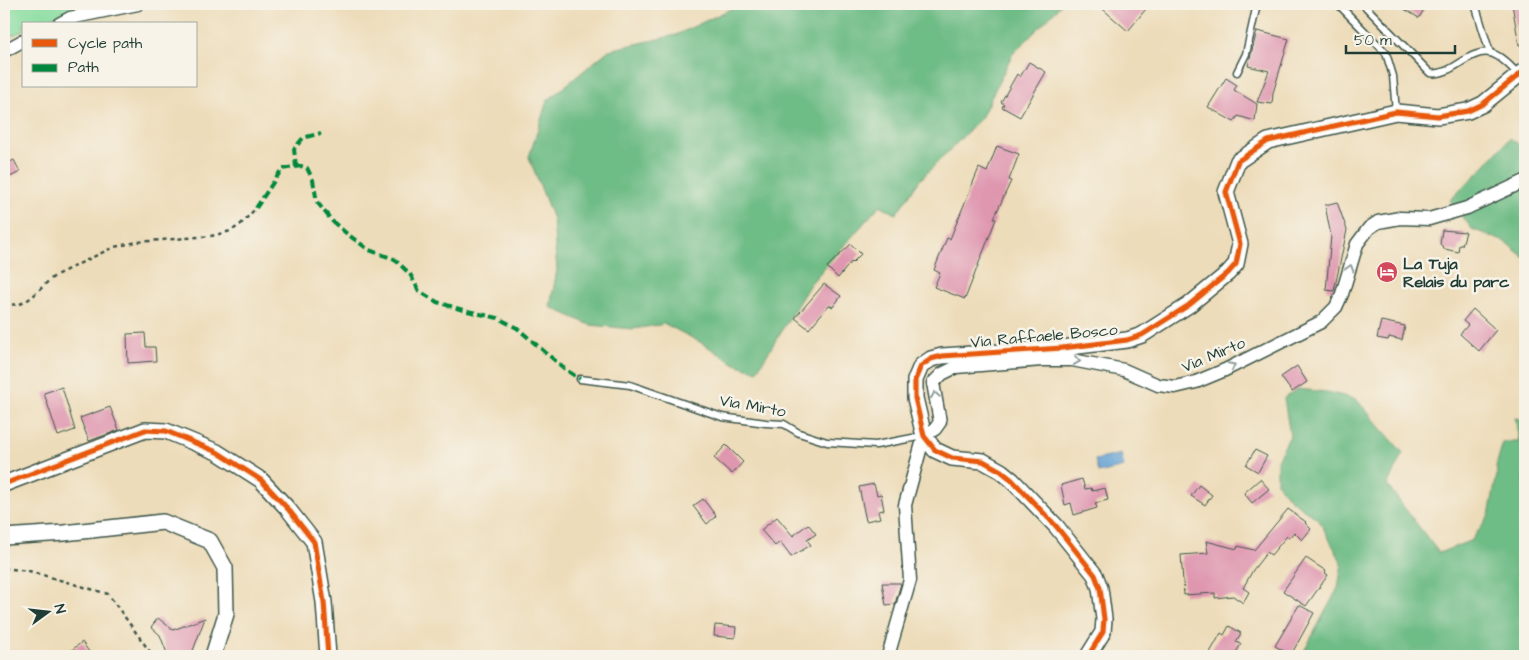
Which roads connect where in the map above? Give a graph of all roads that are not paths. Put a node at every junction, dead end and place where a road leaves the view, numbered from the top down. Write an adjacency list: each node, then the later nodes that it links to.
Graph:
1 (138, 4): 6 (street)
2 (1257, 4): 10 (lane)
3 (1338, 4): 12 (lane)
4 (1362, 4): 9 (lane)
5 (1475, 4): 9 (lane)
6 (62, 22)
7 (22, 41): 8 (street)
8 (4, 51)
9 (1490, 53): 11 (lane)
10 (1237, 72)
11 (1522, 72): 12 (street, Via Raffaele Bosco)
12 (1396, 112): 15 (street, Via Raffaele Bosco)
13 (1525, 181): 15 (street, Via Mirto, one-way to 13)
14 (580, 379): 15 (lane, Via Mirto)
15 (924, 436): 20 (street); 21 (street)
16 (4, 484): 19 (street)
17 (4, 537): 18 (street)
18 (213, 656)
19 (328, 656)
20 (888, 656)
21 (1088, 656)

